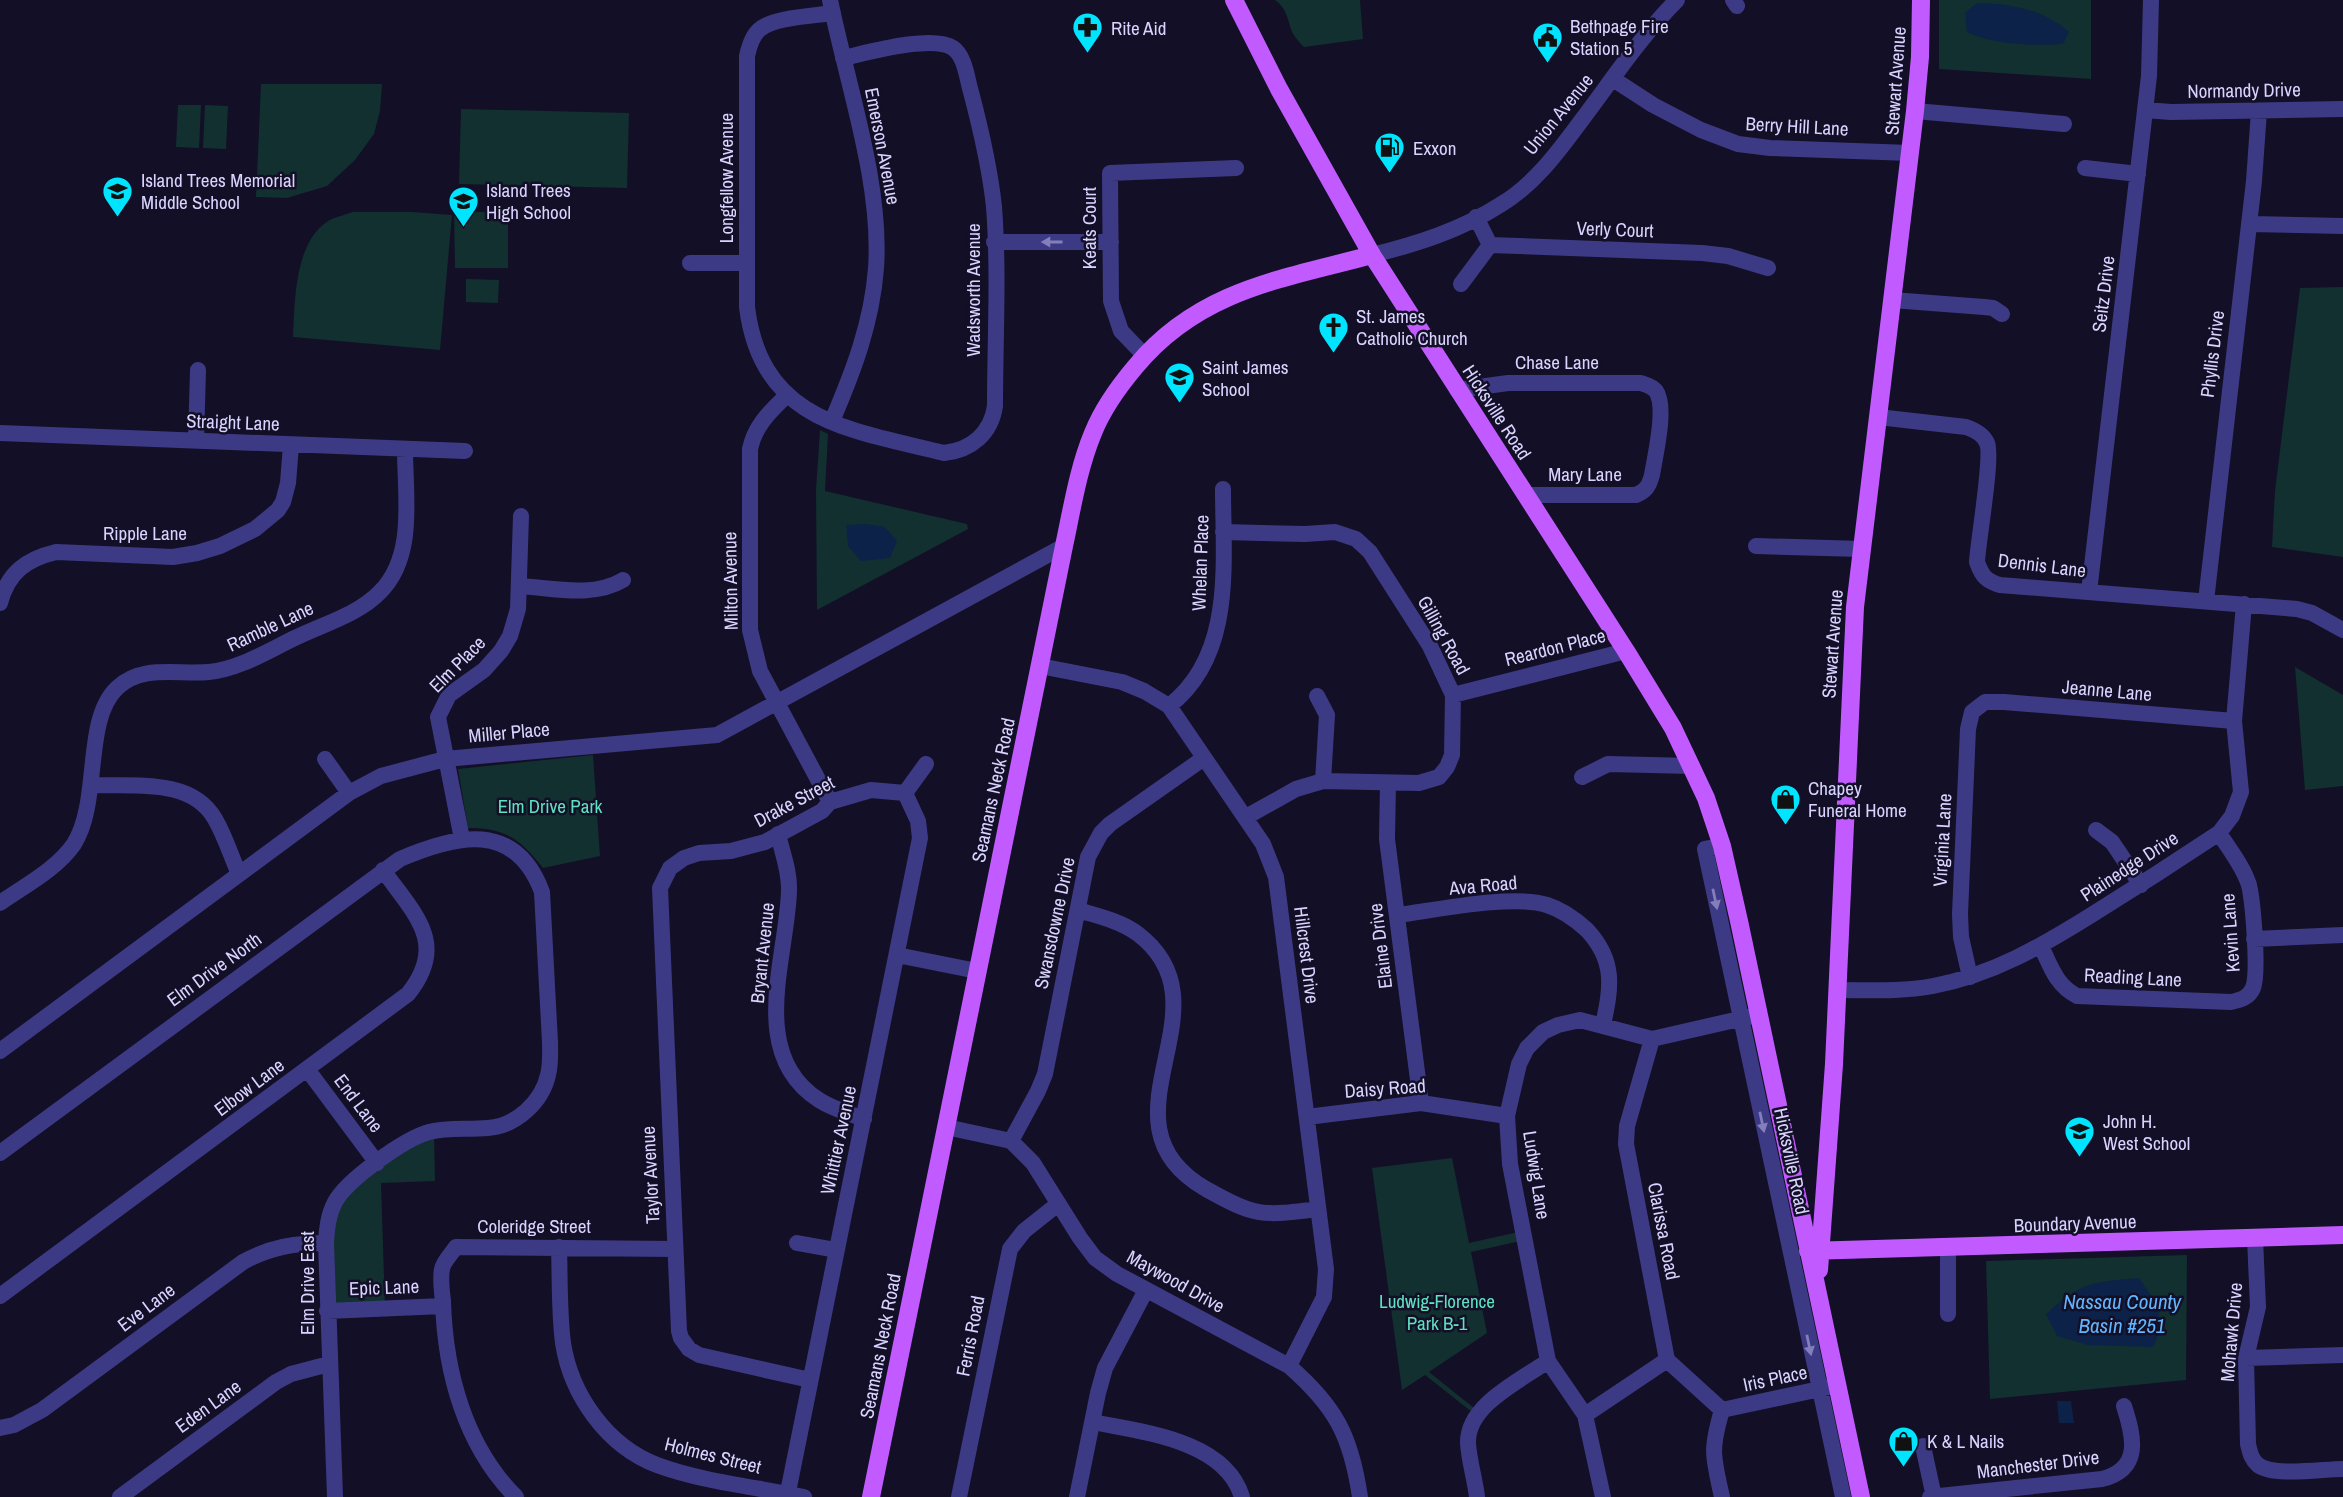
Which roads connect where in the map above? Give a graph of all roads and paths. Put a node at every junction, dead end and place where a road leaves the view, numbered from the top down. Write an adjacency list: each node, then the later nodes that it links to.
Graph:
1 (1234, 0): 23 (main road, Hicksville Road)
2 (1677, 0): 7 (street, Union Avenue)
3 (1921, 0): 10 (main road, Stewart Avenue)
4 (2151, 0): 9 (street, Seitz Drive)
5 (831, 7): 6 (street, Emerson Avenue); 25 (street, Longfellow Avenue)
6 (843, 58): 20 (street, Wadsworth Avenue); 35 (street, Emerson Avenue)
7 (1613, 79): 13 (street, Berry Hill Lane); 17 (street, Union Avenue)
8 (2343, 109): 11 (street, Normandy Drive)
9 (2145, 110): 11 (street, Normandy Drive); 16 (street, Seitz Drive)
10 (1915, 111): 12 (street); 13 (main road, Stewart Avenue)
11 (2259, 111): 18 (street, Phyllis Drive)
12 (2064, 124)
13 (1910, 153): 28 (main road, Stewart Avenue)
14 (1236, 168): 21 (street, Keats Court)
15 (2085, 168): 16 (street)
16 (2138, 174): 51 (street, Seitz Drive)
17 (1476, 217): 22 (street); 23 (street, Union Avenue)
18 (2249, 224): 19 (street); 52 (street, Phyllis Drive)
19 (2343, 226)
20 (994, 242): 21 (street, one-way to 20); 35 (street, Wadsworth Avenue)
21 (1111, 242): 30 (street, Keats Court)
22 (1490, 245): 26 (street, Verly Court); 27 (street)
23 (1372, 255): 30 (main road, Seamans Neck Road); 32 (main road, Hicksville Road)
24 (690, 263): 25 (street)
25 (747, 263): 33 (street, Longfellow Avenue)
26 (1768, 268)
27 (1461, 284)
28 (1892, 300): 29 (street); 34 (main road, Stewart Avenue)
29 (2002, 314)
30 (1144, 355): 46 (main road, Seamans Neck Road)
31 (198, 370): 37 (street)
32 (1457, 390): 42 (street, Chase Lane); 43 (main road, Hicksville Road)
33 (786, 396): 35 (street, Wadsworth Avenue); 60 (street, Milton Avenue)
34 (1878, 417): 48 (main road, Stewart Avenue); 51 (street, Dennis Lane)
35 (832, 422)
36 (0, 433): 37 (street, Straight Lane)
37 (196, 441): 38 (street, Straight Lane)
38 (290, 446): 39 (street, Straight Lane); 53 (street, Ripple Lane)
39 (405, 450): 40 (street, Straight Lane); 72 (street, Ramble Lane)
40 (465, 451)
41 (1223, 489): 45 (street, Whelan Place)
42 (1643, 492): 43 (street, Mary Lane)
43 (1525, 495): 56 (main road, Hicksville Road)
44 (521, 516): 50 (street, Elm Place)
45 (1223, 532): 58 (street, Gilling Road); 61 (street, Whelan Place)
46 (1064, 546): 57 (main road, Seamans Neck Road); 60 (street, Miller Place)
47 (1756, 546): 48 (street)
48 (1862, 549): 94 (main road, Stewart Avenue)
49 (623, 580): 50 (street)
50 (520, 586): 66 (street, Elm Place)
51 (2089, 592): 52 (street, Dennis Lane)
52 (2206, 601): 54 (street, Dennis Lane)
53 (0, 603)
54 (2244, 604): 55 (street, Dennis Lane); 63 (street, Plainedge Drive)
55 (2343, 630)
56 (1626, 651): 58 (street, Reardon Place); 68 (main road, Hicksville Road)
57 (1040, 666): 61 (street, Hillcrest Drive); 92 (main road, Seamans Neck Road)
58 (1453, 695): 71 (street, Gilling Road)
59 (1317, 696): 70 (street)
60 (777, 704): 66 (street, Miller Place); 75 (street, Milton Avenue)
61 (1169, 706): 64 (street, Hillcrest Drive)
62 (1978, 706): 63 (street, Jeanne Lane); 93 (street, Virginia Lane)
63 (2234, 721): 78 (street, Plainedge Drive)
64 (1203, 758): 76 (street, Hillcrest Drive); 86 (street, Swansdowne Drive)
65 (325, 759): 73 (street)
66 (445, 759): 73 (street, Miller Place); 80 (street)
67 (926, 764): 74 (street)
68 (1692, 766): 69 (street); 96 (main road, Hicksville Road)
69 (1583, 777)
70 (1323, 781): 71 (street, Gilling Road); 76 (street, Gilling Road)
71 (1388, 783): 87 (street, Elaine Drive)
72 (91, 785): 83 (street); 85 (street, Ramble Lane)
73 (349, 793): 83 (street, Miller Place)
74 (905, 793): 75 (street, Drake Street); 91 (street, Whittier Avenue)
75 (830, 802): 79 (street, Drake Street)
76 (1246, 817): 103 (street, Hillcrest Drive)
77 (2096, 830): 84 (street)
78 (2219, 833): 84 (street, Plainedge Drive); 89 (street, Kevin Lane)
79 (778, 834): 82 (street, Drake Street); 104 (street, Bryant Avenue)
80 (462, 839): 81 (street, Elm Drive North); 108 (street, Elm Drive East)
81 (383, 870): 100 (street, Elbow Lane); 107 (street, Elm Drive North)
82 (668, 872): 117 (street, Taylor Avenue)
83 (239, 874): 99 (street, Miller Place)
84 (2141, 885): 90 (street, Plainedge Drive)
85 (0, 904)
86 (1078, 910): 106 (street, Swansdowne Drive); 110 (street)
87 (1398, 915): 97 (street, Ava Road); 101 (street, Elaine Drive)
88 (2343, 935): 89 (street)
89 (2253, 939): 95 (street, Kevin Lane)
90 (2041, 946): 93 (street, Plainedge Drive); 95 (street, Reading Lane)
91 (897, 955): 92 (street); 104 (street, Whittier Avenue)
92 (977, 971): 105 (main road, Seamans Neck Road)
93 (1970, 977): 94 (street, Plainedge Drive)
94 (1837, 990): 119 (main road, Stewart Avenue)
95 (2249, 995)
96 (1749, 1018): 98 (street, Ludwig Lane); 119 (main road, Hicksville Road); 132 (street, Hicksville Road, one-way to 132)
97 (1603, 1026): 98 (street, Ludwig Lane); 102 (street, Ludwig Lane)
98 (1652, 1039): 127 (street, Clarissa Road)
99 (0, 1051)
100 (307, 1069): 108 (street, End Lane); 121 (street, Elbow Lane)
101 (1421, 1103): 102 (street, Daisy Road); 103 (street, Daisy Road)
102 (1507, 1116): 128 (street, Ludwig Lane)
103 (1307, 1117): 110 (street, Hillcrest Drive)
104 (863, 1119): 118 (street, Whittier Avenue)
105 (946, 1127): 106 (street); 144 (main road, Seamans Neck Road)
106 (1011, 1141): 109 (street, Maywood Drive)
107 (0, 1153)
108 (377, 1163): 113 (street, Elm Drive East)
109 (1058, 1204): 120 (street, Maywood Drive); 145 (street, Ferris Road)
110 (1318, 1209): 130 (street, Hillcrest Drive)
111 (2343, 1235): 112 (main road, Boundary Avenue)
112 (2255, 1238): 116 (main road, Boundary Avenue); 126 (street, Mohawk Drive)
113 (326, 1243): 123 (street, Elm Drive East); 137 (street, Eve Lane)
114 (797, 1243): 118 (street)
115 (559, 1247): 117 (street, Coleridge Street); 122 (street, Coleridge Street); 140 (street, Holmes Street)
116 (1948, 1248): 119 (main road, Boundary Avenue); 124 (street)
117 (675, 1249): 131 (street, Taylor Avenue)
118 (836, 1251): 131 (street, Whittier Avenue)
119 (1814, 1251): 132 (main road, Hicksville Road)
120 (1146, 1290): 130 (street, Maywood Drive); 136 (street)
121 (0, 1296)
122 (443, 1306): 123 (street, Epic Lane); 143 (street, Coleridge Street)
123 (327, 1311): 129 (street, Elm Drive East)
124 (1948, 1314)
125 (2343, 1355): 126 (street)
126 (2246, 1357): 139 (street, Mohawk Drive)
127 (1667, 1360): 134 (street); 135 (street)
128 (1548, 1361): 135 (street, Ludwig Lane); 149 (street)
129 (329, 1364): 141 (street, Eden Lane); 142 (street, Elm Drive East)
130 (1289, 1366): 148 (street, Maywood Drive)
131 (810, 1380): 140 (street, Whittier Avenue)
132 (1827, 1388): 134 (street, Iris Place); 152 (street, Hicksville Road); 153 (main road, Hicksville Road)
133 (2124, 1406): 154 (street, Manchester Drive)
134 (1722, 1410): 151 (street)
135 (1585, 1415): 150 (street, Ludwig Lane)
136 (1093, 1422): 146 (street); 147 (street)
137 (0, 1428)
138 (1923, 1446): 154 (street)
139 (2343, 1469)
140 (793, 1496)
141 (120, 1497)
142 (334, 1497)
143 (516, 1497)
144 (871, 1497)
145 (959, 1497)
146 (1077, 1497)
147 (1242, 1497)
148 (1360, 1497)
149 (1477, 1497)
150 (1603, 1497)
151 (1722, 1497)
152 (1843, 1497)
153 (1861, 1497)
154 (1932, 1497)

